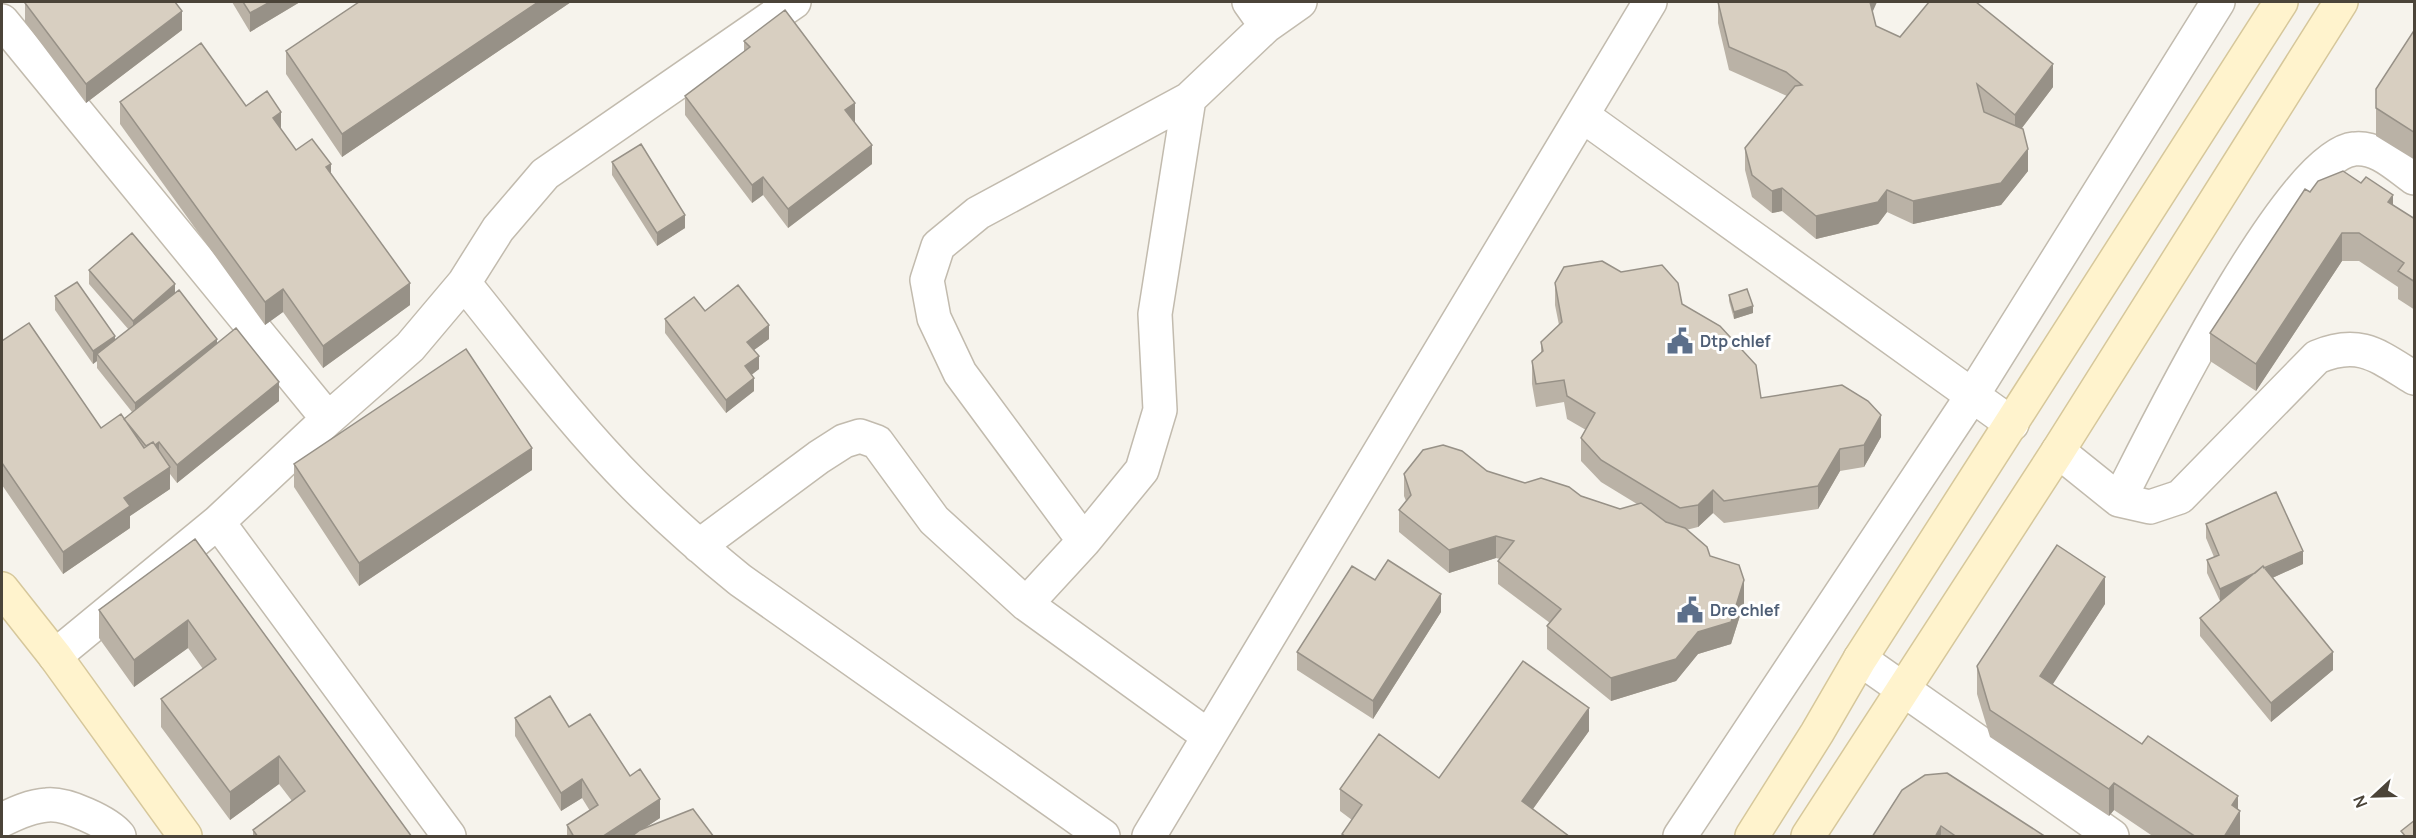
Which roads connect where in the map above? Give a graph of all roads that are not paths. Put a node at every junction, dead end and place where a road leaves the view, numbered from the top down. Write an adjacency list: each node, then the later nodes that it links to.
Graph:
1 (794, 2): 12 (street)
2 (1300, 2): 7 (street)
3 (1650, 2): 10 (street)
4 (2218, 2): 14 (street)
5 (2281, 2): 16 (main road)
6 (2341, 2): 17 (main road)
7 (1257, 14): 9 (street)
8 (2, 21): 15 (street)
9 (1189, 99): 20 (street); 20 (street)
10 (1583, 116): 14 (street); 27 (street)
11 (2415, 178): 18 (street)
12 (464, 283): 15 (street); 21 (street)
13 (2415, 378): 18 (street)
14 (1972, 396): 16 (street); 34 (street)
15 (328, 419): 19 (street)
16 (2012, 424): 25 (main road)
17 (2058, 451): 18 (street); 26 (main road)
18 (2119, 500)
19 (218, 522): 24 (street); 31 (street)
20 (1084, 541): 23 (street)
21 (699, 546): 23 (street); 32 (street)
22 (2, 589): 24 (main road)
23 (1026, 604): 27 (street)
24 (55, 656): 30 (main road)
25 (1860, 659): 26 (street); 35 (main road)
26 (1904, 689): 36 (main road); 37 (street)
27 (1207, 735): 33 (street)
28 (2, 820): 29 (street)
29 (119, 837)
30 (185, 837)
31 (449, 837)
32 (1103, 837)
33 (1149, 837)
34 (1680, 837)
35 (1752, 837)
36 (1808, 837)
37 (2112, 837)

